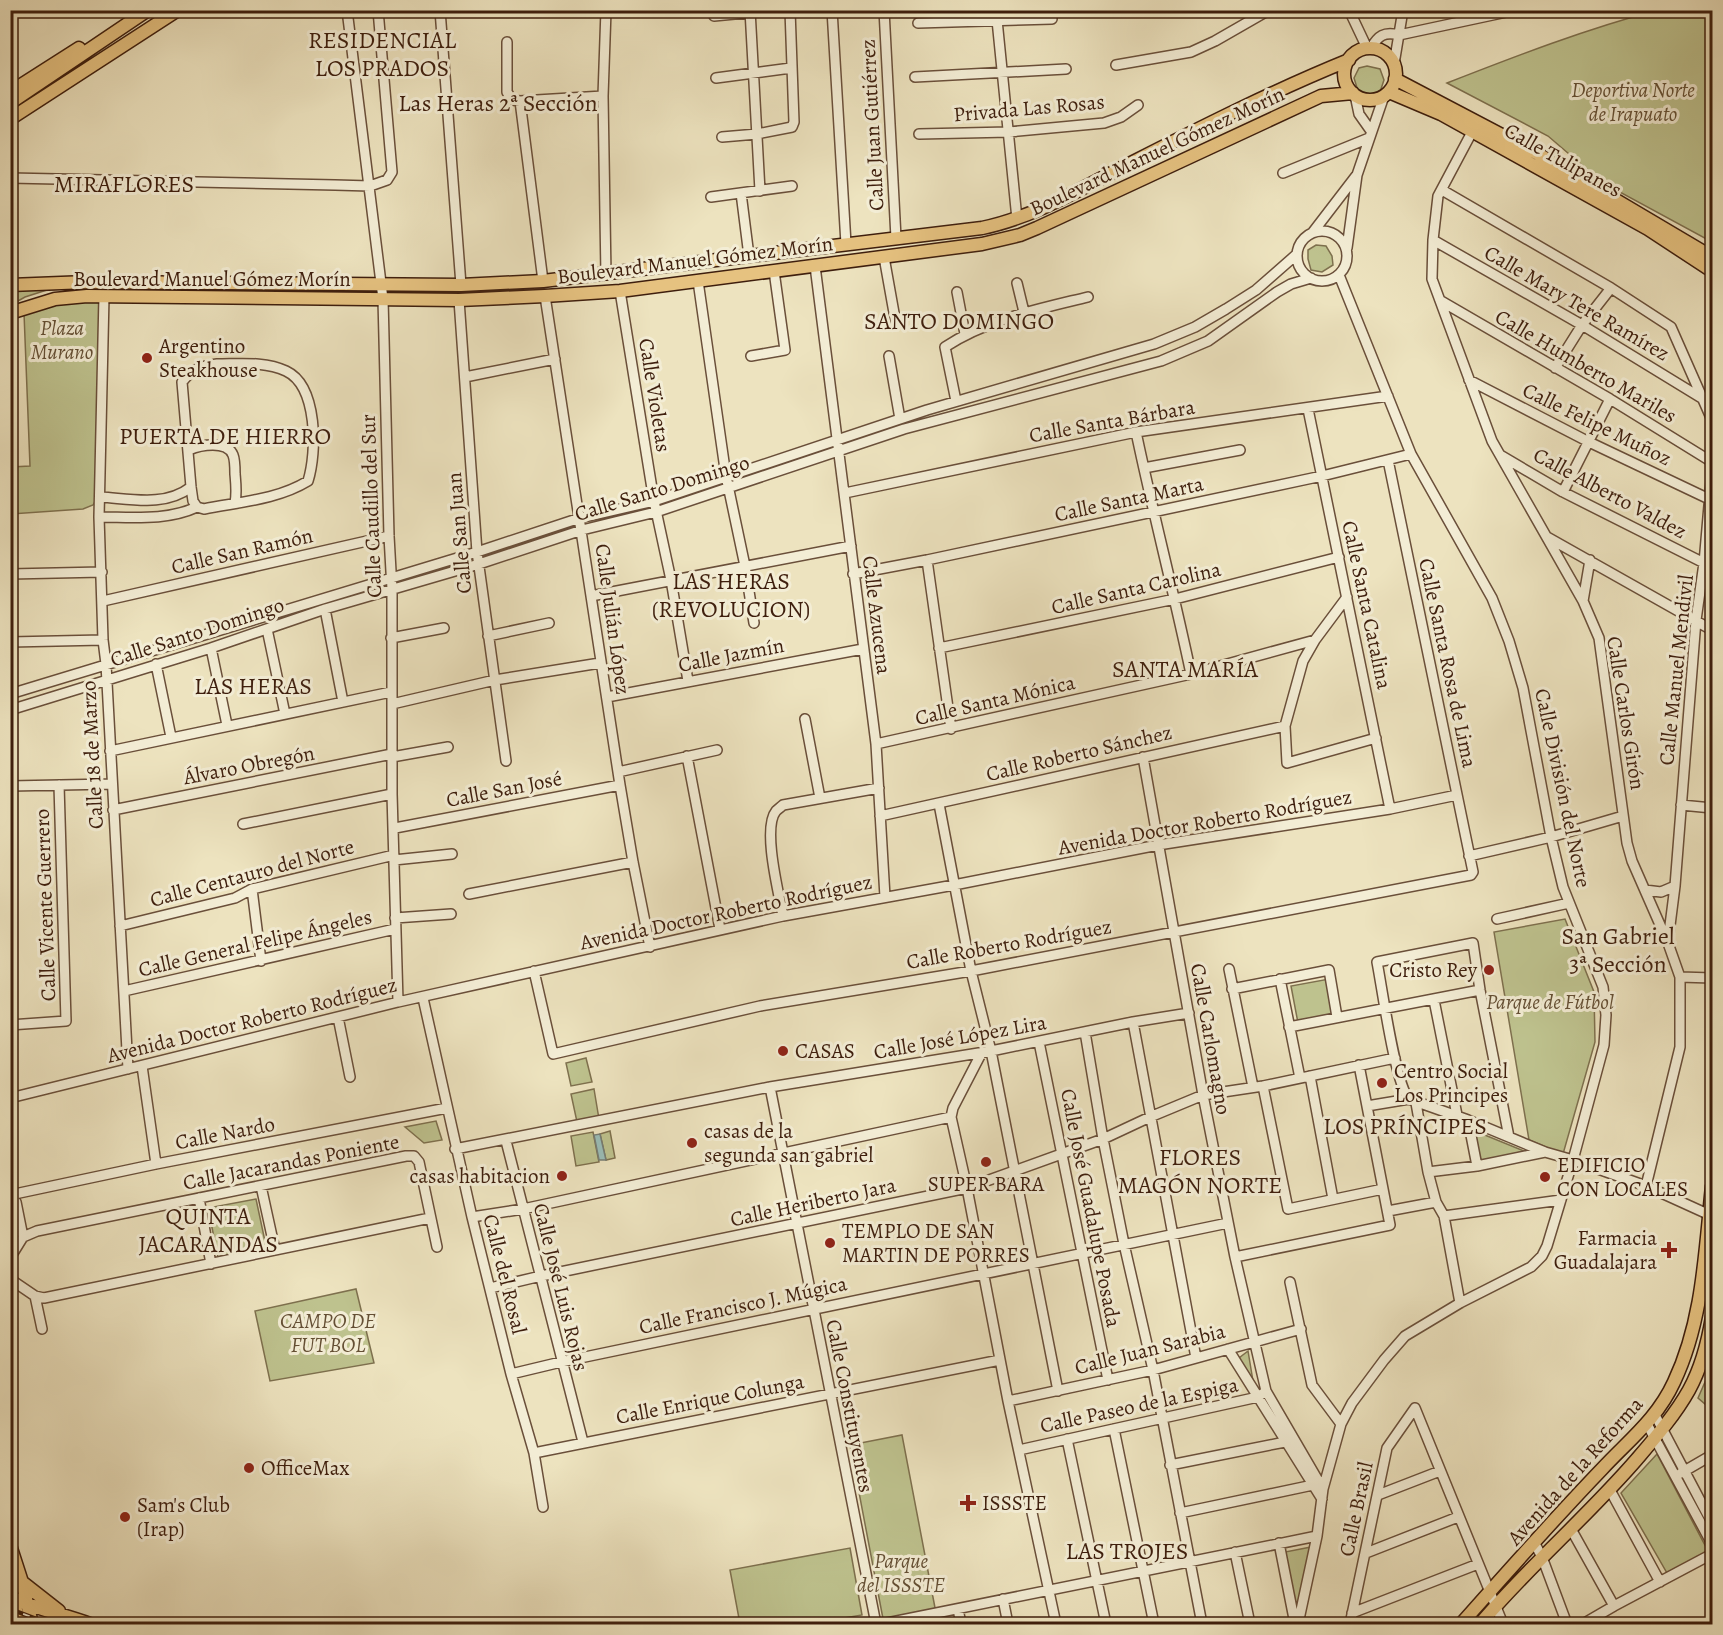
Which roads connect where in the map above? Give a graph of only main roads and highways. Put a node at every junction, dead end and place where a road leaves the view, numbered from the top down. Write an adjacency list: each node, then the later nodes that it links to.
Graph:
1 (138, 10): 7 (main road)
2 (148, 10): 10 (main road)
3 (168, 10): 11 (main road)
4 (178, 10): 12 (main road)
5 (1349, 60): 6 (main road); 8 (main road); 13 (main road, Boulevard Manuel Gómez Morín)
6 (1395, 79): 9 (main road); 14 (main road, Calle Tulipanes)
7 (10, 92)
8 (1354, 94): 9 (main road); 15 (main road, Boulevard Manuel Gómez Morín)
9 (1386, 94): 16 (main road, Calle Tulipanes)
10 (10, 103)
11 (10, 114)
12 (10, 119)
13 (869, 241): 15 (main road); 17 (main road, Boulevard Manuel Gómez Morín)
14 (1713, 257)
15 (878, 258): 18 (main road, Boulevard Manuel Gómez Morín)
16 (1713, 271)
17 (10, 285)
18 (10, 313)
19 (1713, 1186): 20 (main road, Avenida de la Reforma)
20 (1711, 1215): 32 (main road, Avenida de la Reforma)
21 (1713, 1317): 22 (main road, Avenida de la Reforma)
22 (1708, 1357): 33 (main road, Avenida de la Reforma)
23 (11, 1548): 24 (main road)
24 (22, 1582): 26 (main road); 27 (main road)
25 (11, 1595): 26 (main road); 29 (main road)
26 (26, 1605): 27 (main road); 30 (main road)
27 (62, 1614): 31 (main road)
28 (10, 1622): 29 (main road)
29 (18, 1624)
30 (32, 1624)
31 (90, 1624)
32 (1461, 1624)
33 (1480, 1624)

